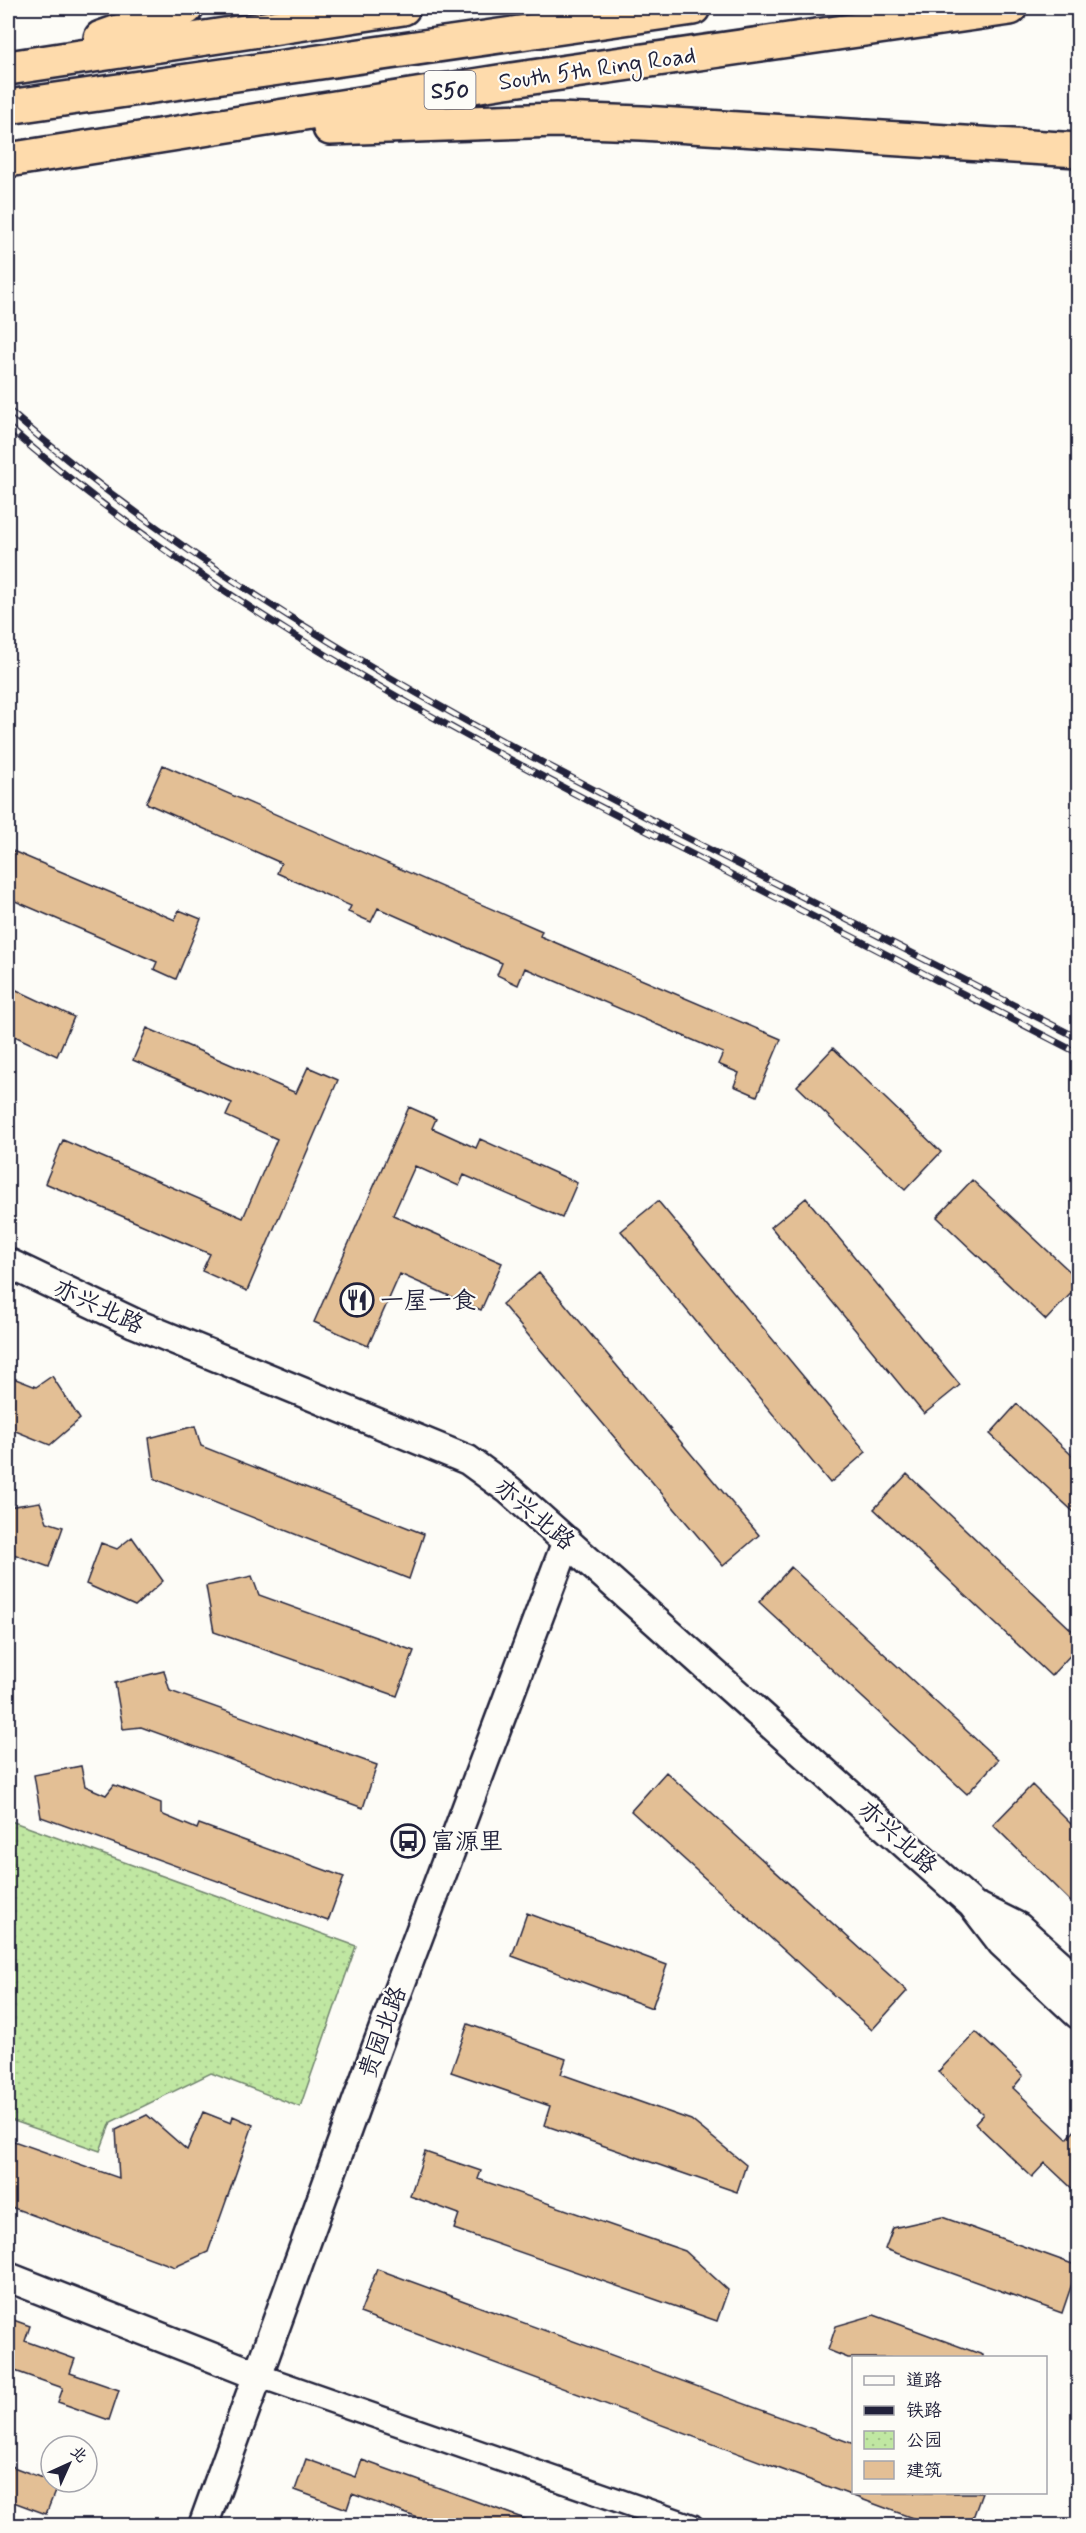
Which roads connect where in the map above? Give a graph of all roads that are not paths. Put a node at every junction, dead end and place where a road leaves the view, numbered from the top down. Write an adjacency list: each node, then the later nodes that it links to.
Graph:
1 (186, 8): 5 (highway)
2 (403, 8): 5 (highway)
3 (693, 8): 6 (highway, South 5th Ring Road / S50)
4 (1010, 8): 7 (highway, South 5th Ring Road / S50)
5 (14, 67)
6 (8, 107)
7 (178, 134): 8 (highway); 9 (highway, South 5th Ring Road / S50)
8 (1078, 150)
9 (8, 160)
10 (8, 1263): 11 (street, 亦兴北路)
11 (567, 1541): 12 (street, 亦兴北路); 16 (street, 贵园北路)
12 (972, 1904): 13 (street, 亦兴北路); 14 (street, 亦兴北路)
13 (1078, 1981)
14 (1078, 2014)
15 (8, 2277): 16 (street)
16 (257, 2375): 17 (street, 贵园北路); 18 (street)
17 (203, 2526)
18 (692, 2526)

